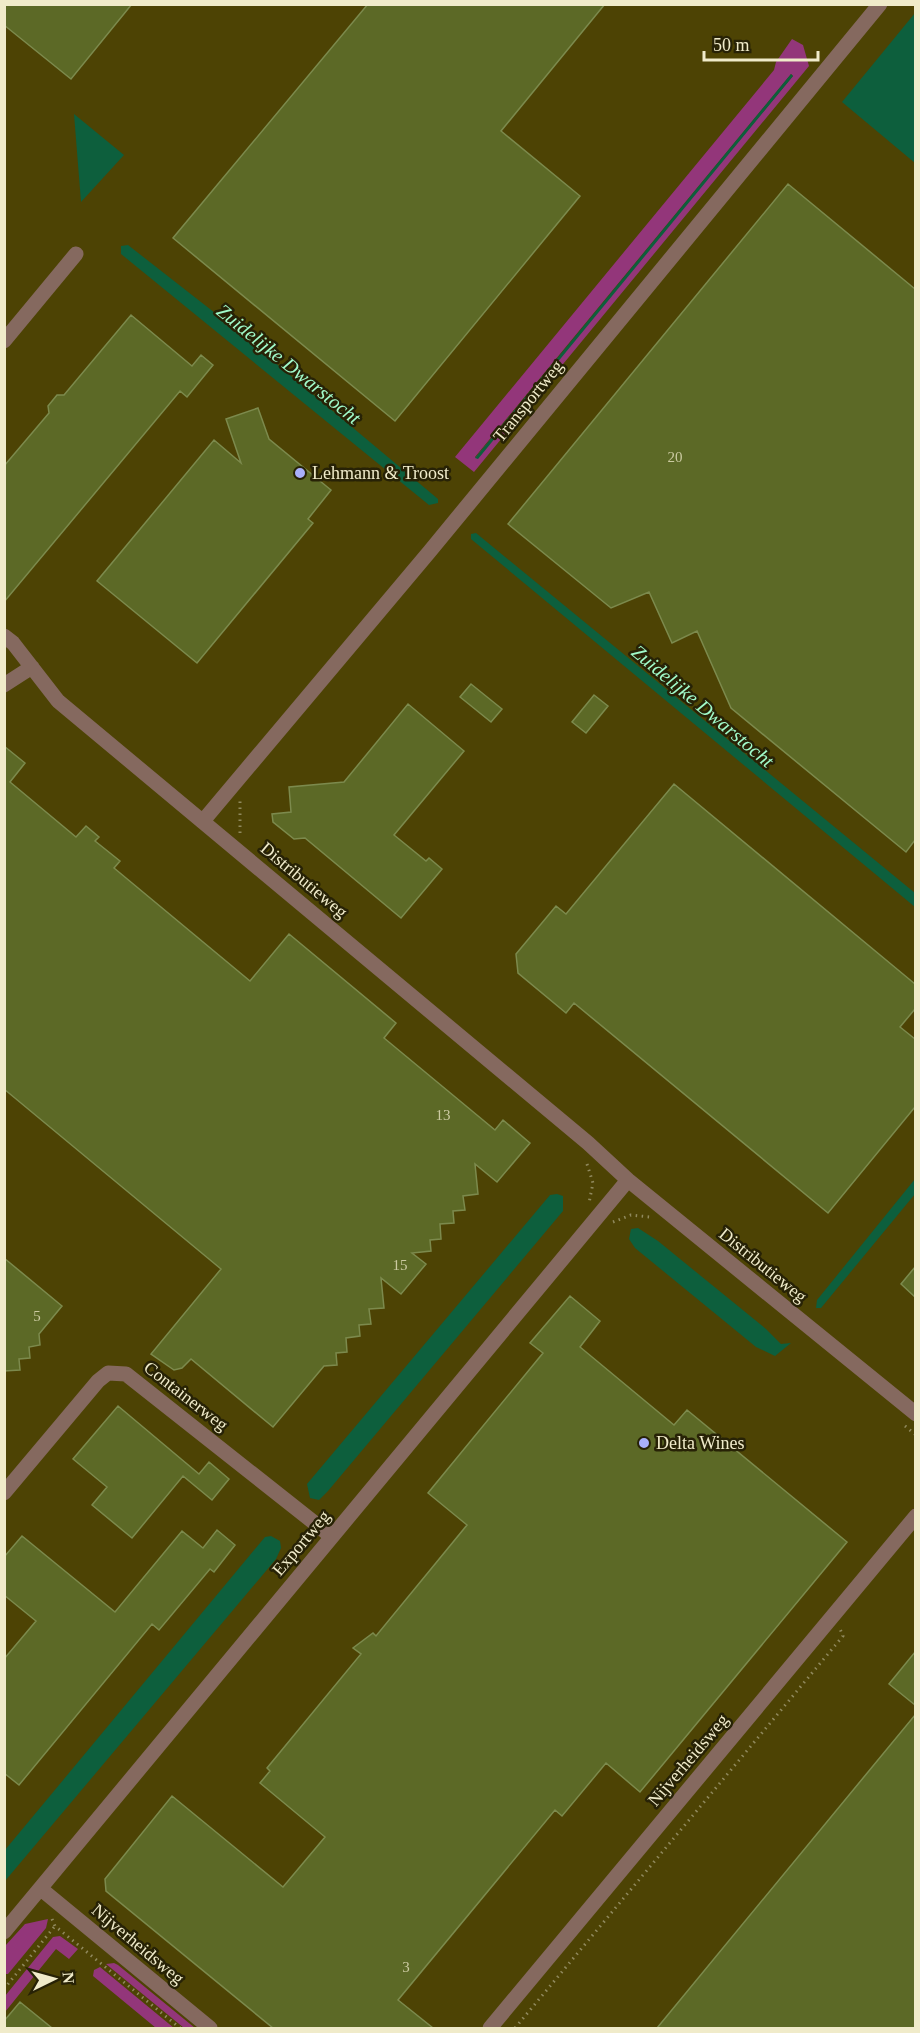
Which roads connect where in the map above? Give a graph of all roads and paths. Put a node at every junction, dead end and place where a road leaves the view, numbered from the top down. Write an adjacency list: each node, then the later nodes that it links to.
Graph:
1 (880, 4): 8 (street, Transportweg)
2 (76, 254): 3 (street)
3 (4, 341)
4 (4, 636): 5 (street, Distributieweg)
5 (32, 667): 6 (street); 8 (street, Distributieweg)
6 (4, 685)
7 (245, 792): 9 (path, Distributieweg)
8 (203, 821): 10 (street, Distributieweg)
9 (243, 838)
10 (628, 1180): 11 (street, Exportweg); 13 (street, Distributieweg)
11 (597, 1216): 12 (path); 18 (street, Exportweg)
12 (656, 1220)
13 (915, 1414)
14 (904, 1425): 15 (path)
15 (915, 1432)
16 (4, 1493): 18 (street, Containerweg)
17 (915, 1516): 26 (street, Nijverheidsweg)
18 (331, 1536): 19 (street, Exportweg)
19 (42, 1889): 20 (street, Exportweg); 25 (street, Nijverheidsweg)
20 (4, 1932)
21 (4, 1980): 22 (path)
22 (9, 1983): 23 (path); 24 (path)
23 (4, 1989)
24 (180, 2028)
25 (210, 2028)
26 (490, 2028)

